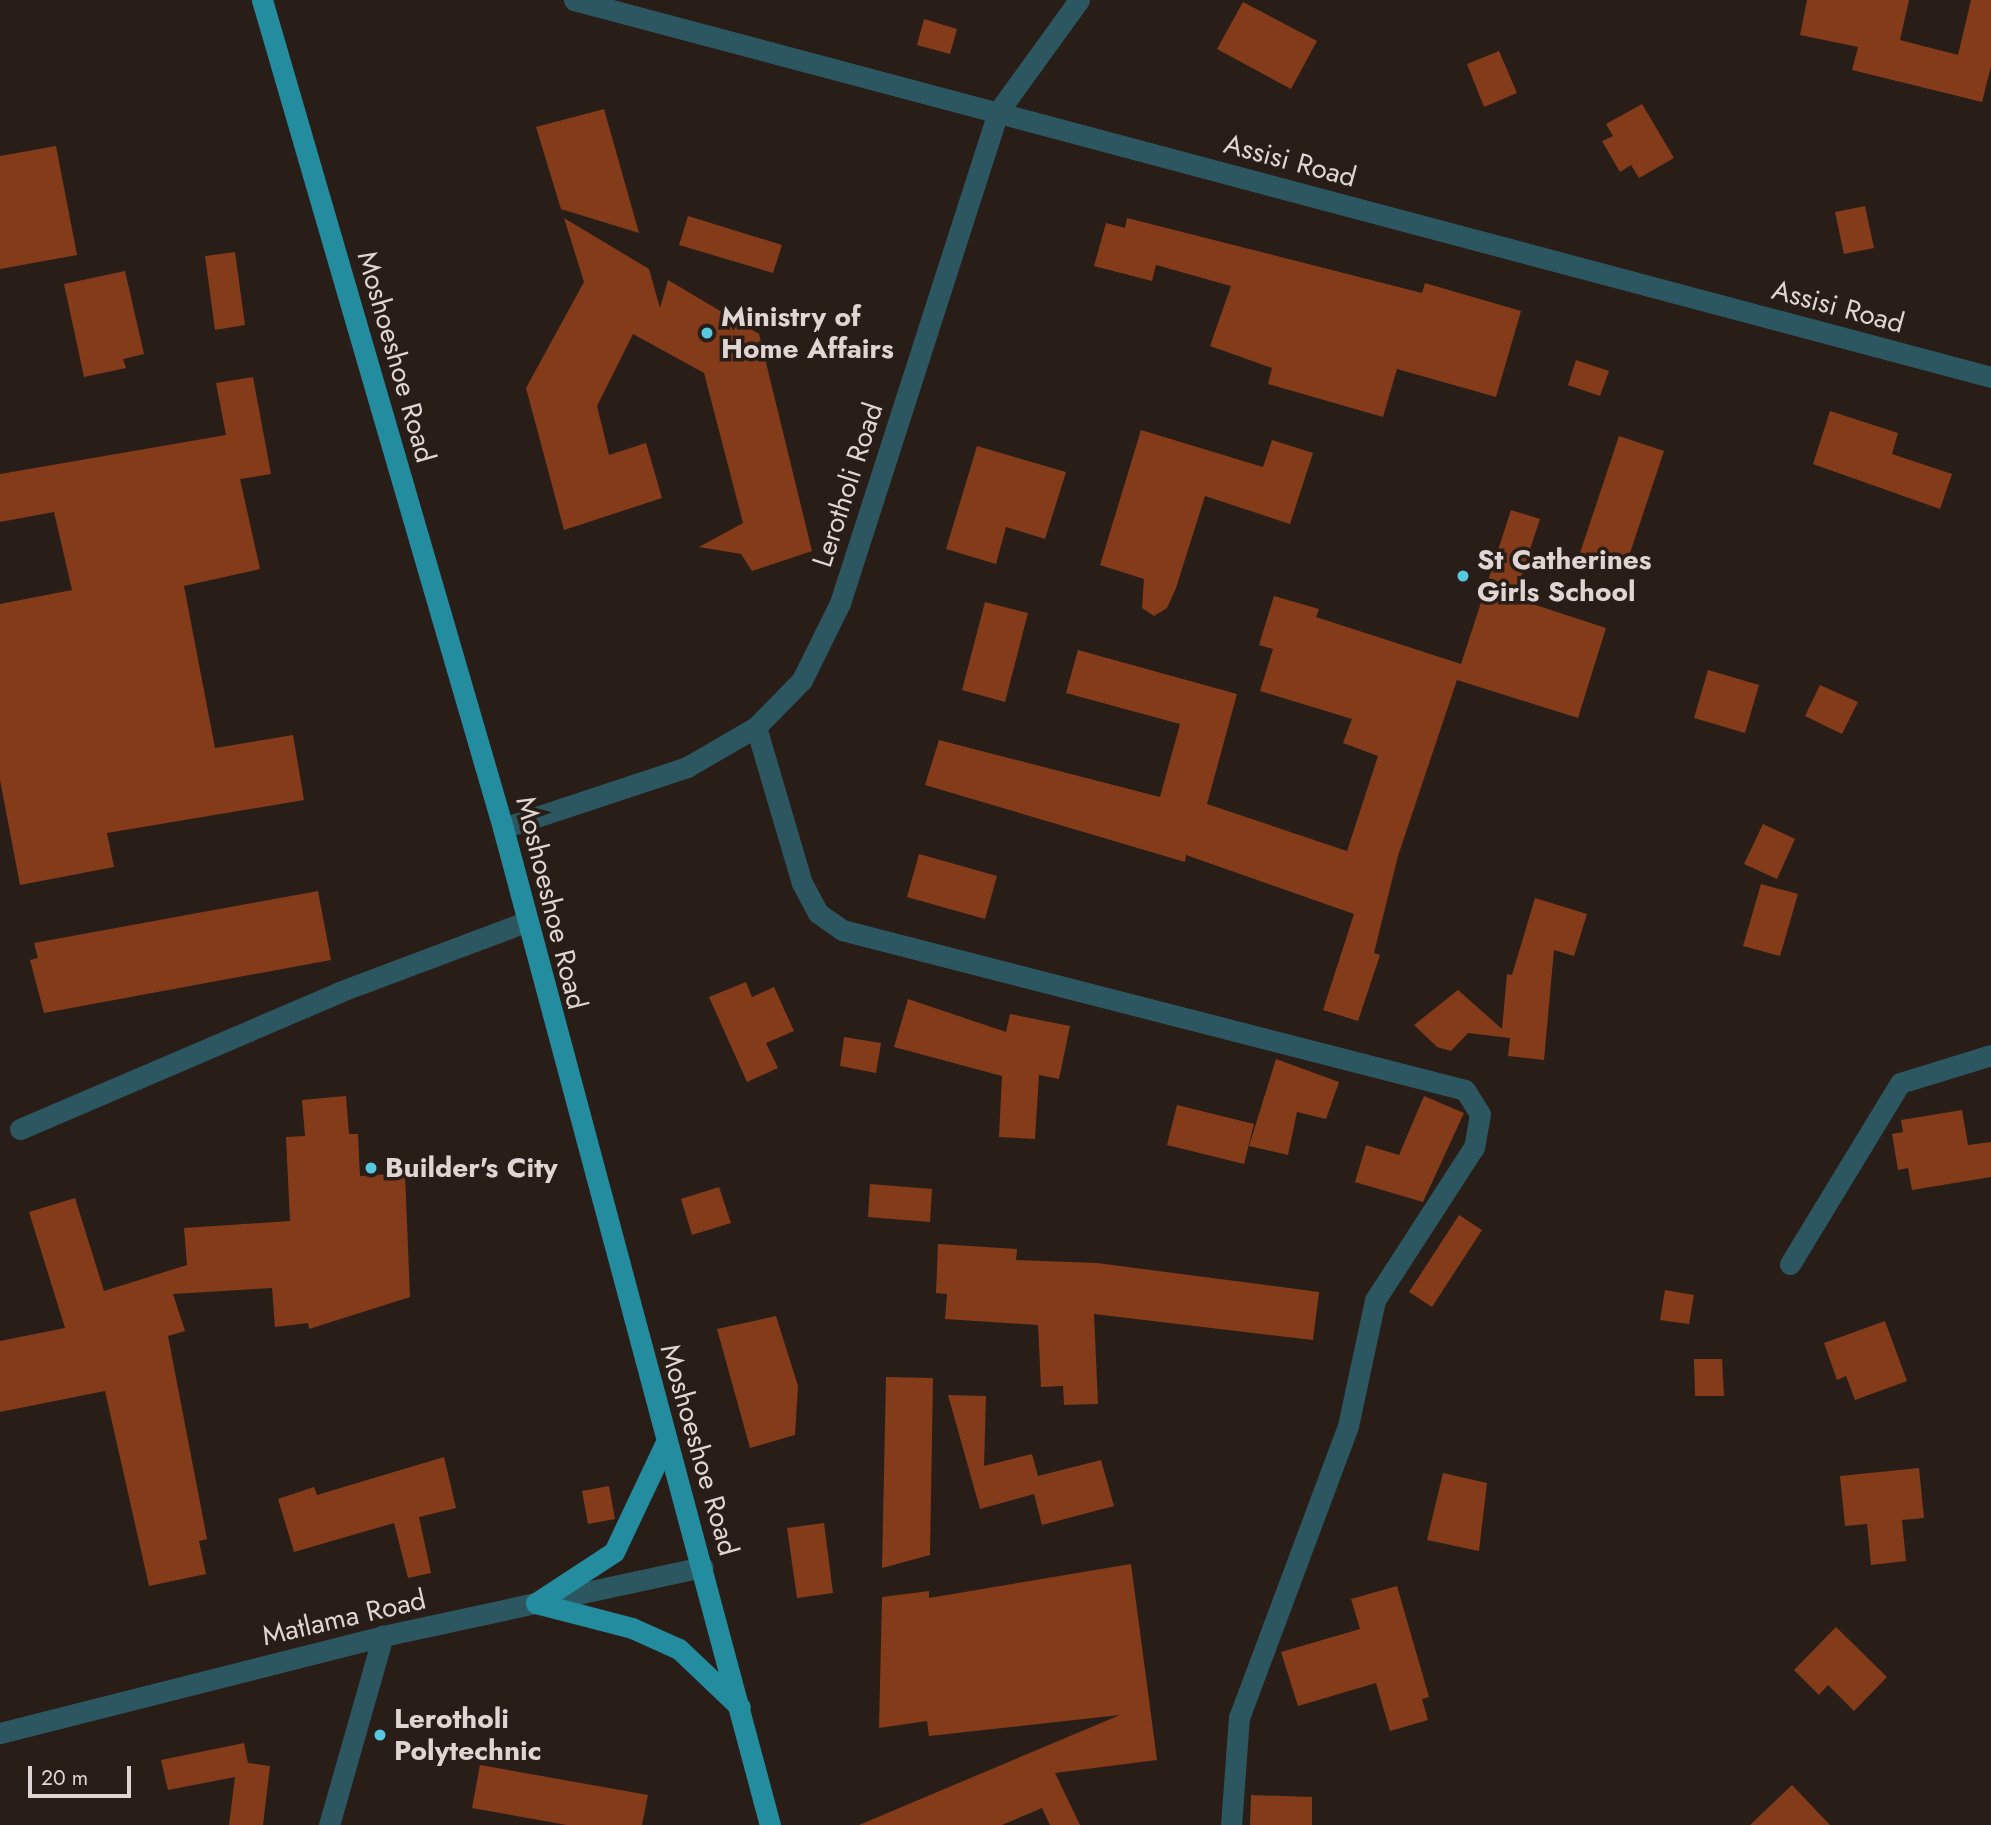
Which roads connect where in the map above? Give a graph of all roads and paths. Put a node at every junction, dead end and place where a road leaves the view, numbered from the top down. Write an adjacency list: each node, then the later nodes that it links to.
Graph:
1 (262, 0): 7 (main road, Moshoeshoe Road)
2 (574, 0): 4 (street, Assisi Road)
3 (1079, 0): 4 (street, Lerotholi Road)
4 (998, 112): 5 (street, Assisi Road); 6 (street, Lerotholi Road)
5 (1991, 377)
6 (756, 727): 7 (street, Lerotholi Road); 20 (street)
7 (503, 828): 8 (main road, Moshoeshoe Road)
8 (525, 922): 10 (street); 12 (main road, Moshoeshoe Road)
9 (1991, 1055): 11 (street)
10 (20, 1129)
11 (1790, 1264)
12 (666, 1441): 13 (main road, Moshoeshoe Road); 14 (main road)
13 (703, 1567): 14 (street, Matlama Road); 16 (main road, Moshoeshoe Road)
14 (536, 1604): 15 (street, Matlama Road); 16 (main road)
15 (383, 1636): 17 (street, Matlama Road); 18 (street)
16 (740, 1707): 19 (main road, Moshoeshoe Road)
17 (0, 1733)
18 (328, 1825)
19 (770, 1825)
20 (1231, 1825)

